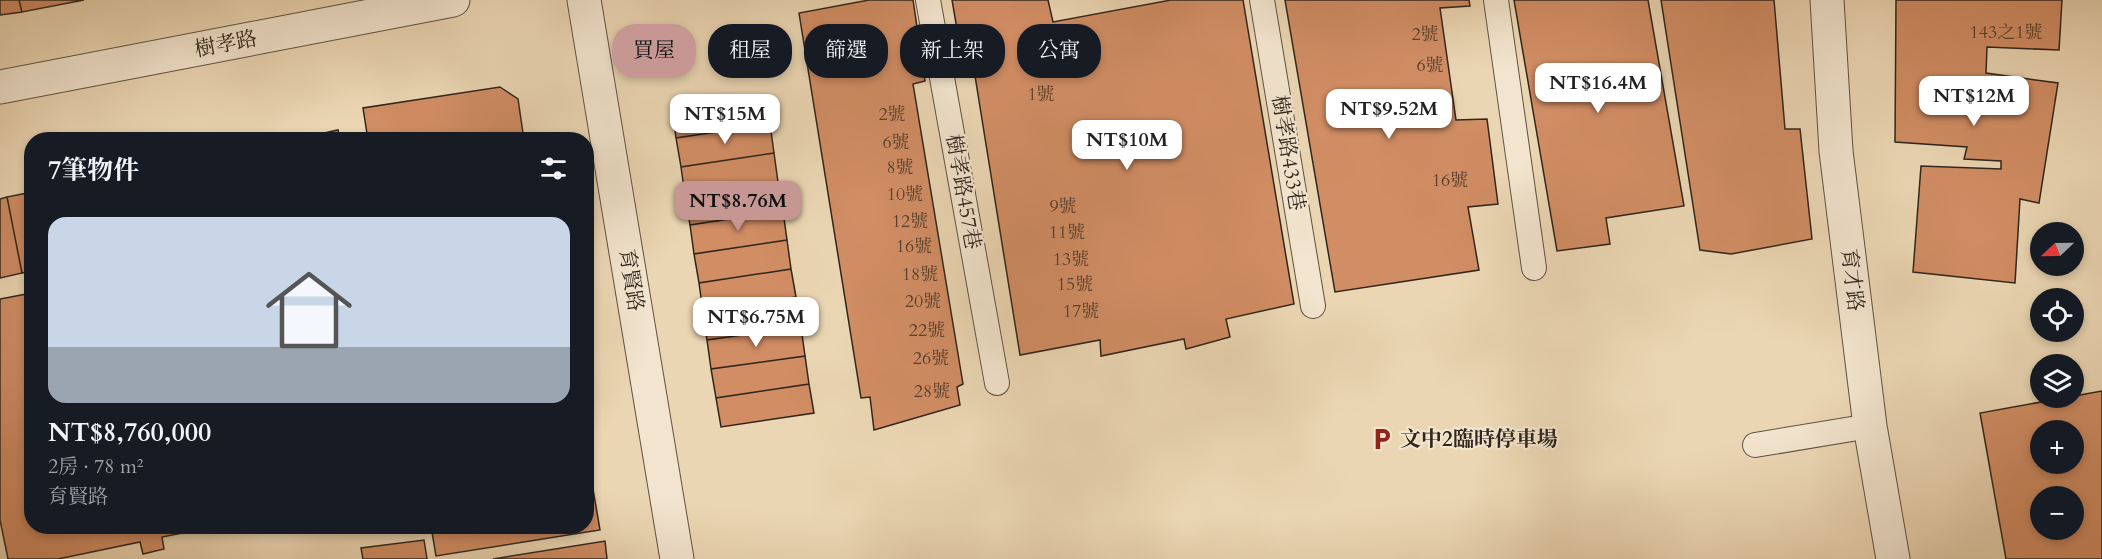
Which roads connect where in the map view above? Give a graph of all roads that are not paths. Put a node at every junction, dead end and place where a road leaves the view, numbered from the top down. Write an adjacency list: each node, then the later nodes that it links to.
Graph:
1 (453, 0): 7 (street, 樹孝路)
2 (584, 0): 13 (street, 育賢路)
3 (928, 0): 10 (lane, 樹孝路457巷)
4 (1262, 0): 9 (lane, 樹孝路433巷)
5 (1496, 0): 8 (lane)
6 (1827, 0): 11 (street, 育才路)
7 (0, 87)
8 (1534, 268)
9 (1313, 306)
10 (998, 383)
11 (1870, 426): 12 (lane); 14 (street, 育才路)
12 (1755, 445)
13 (677, 559)
14 (1893, 559)

